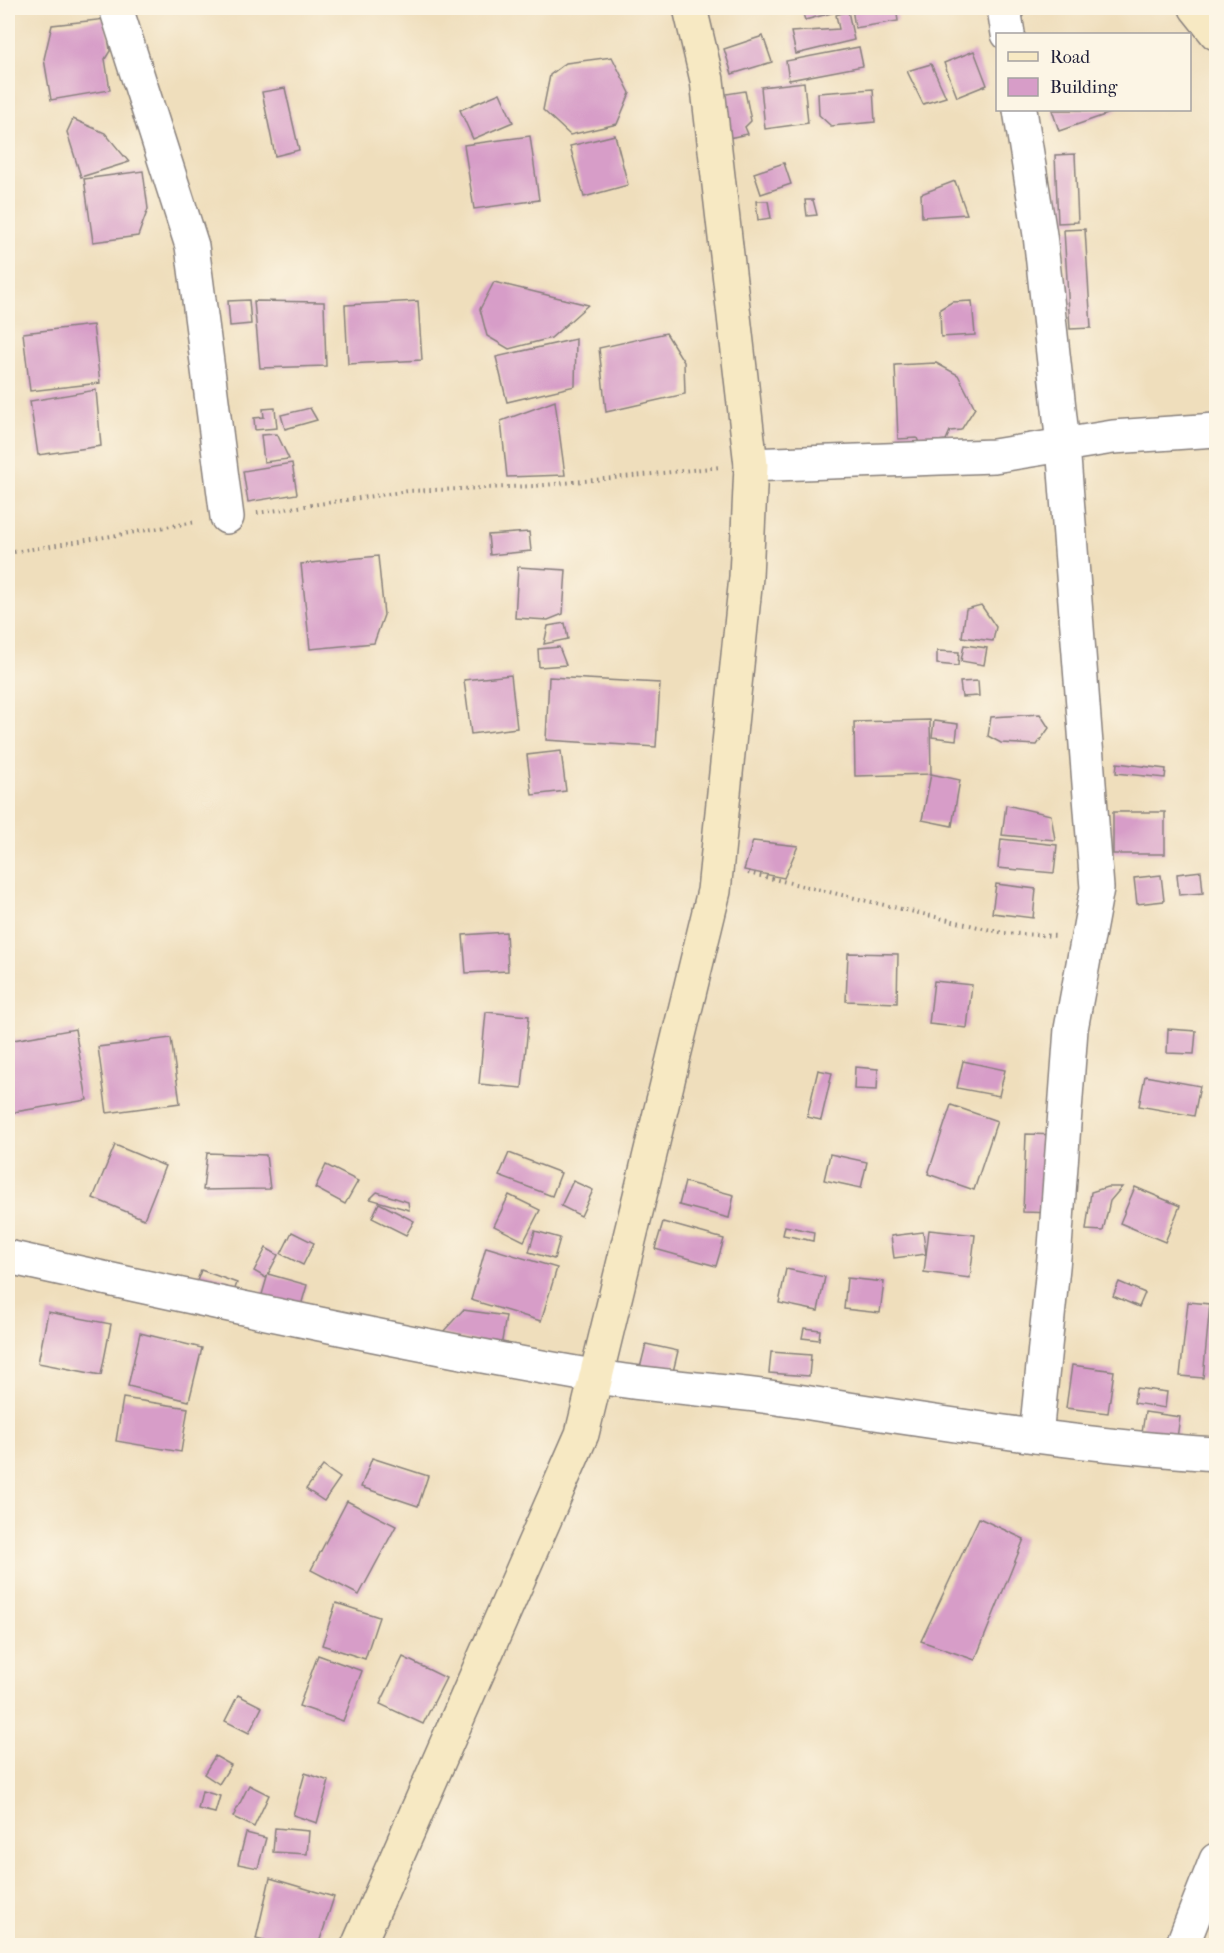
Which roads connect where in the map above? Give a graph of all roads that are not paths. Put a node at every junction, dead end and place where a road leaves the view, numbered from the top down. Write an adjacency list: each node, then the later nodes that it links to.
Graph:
1 (116, 8): 9 (street)
2 (690, 8): 8 (main road)
3 (1004, 8): 4 (street)
4 (1008, 33)
5 (1020, 111): 7 (street)
6 (1216, 429): 7 (street)
7 (1063, 445): 8 (street); 12 (street)
8 (751, 465): 11 (main road)
9 (227, 517)
10 (8, 1257): 11 (street)
11 (596, 1377): 12 (street); 15 (main road)
12 (1036, 1436): 13 (street)
13 (1216, 1454)
14 (1216, 1860): 16 (street)
15 (358, 1946)
16 (1182, 1946)

